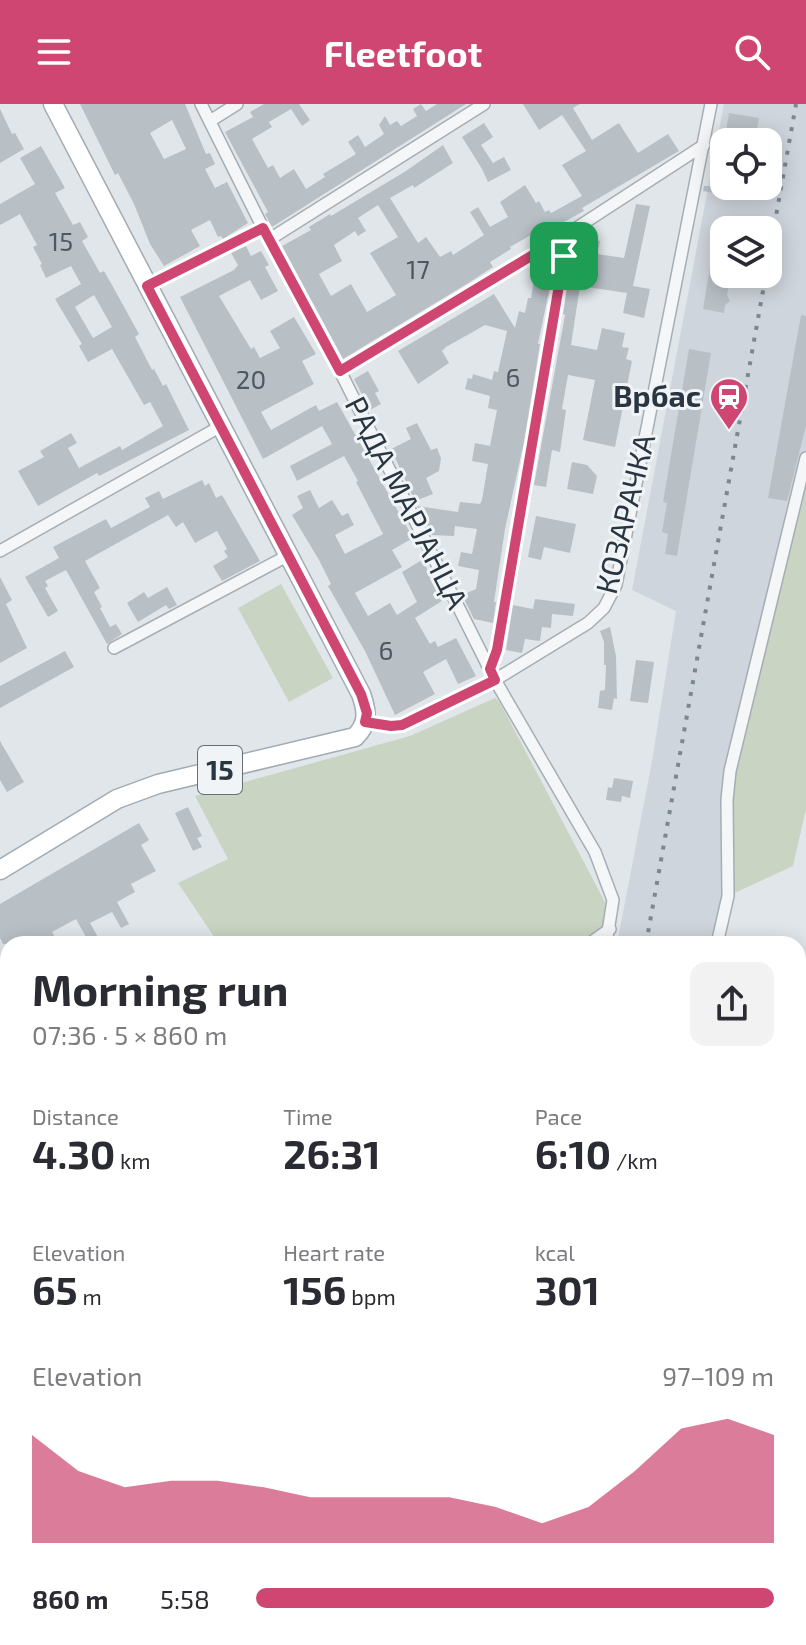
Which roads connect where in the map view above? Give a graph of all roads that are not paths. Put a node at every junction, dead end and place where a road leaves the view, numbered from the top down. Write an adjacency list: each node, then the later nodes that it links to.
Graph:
1 (53, 104): 11 (main road)
2 (201, 104): 6 (street, РАДА МАРЈАНЦА)
3 (237, 104): 6 (street)
4 (484, 104): 10 (street)
5 (711, 104): 7 (street, КОЗАРАЧКА)
6 (210, 121): 8 (street, РАДА МАРЈАНЦА)
7 (704, 145): 9 (street); 18 (street, КОЗАРАЧКА)
8 (263, 228): 10 (street, РАДА МАРЈАНЦА); 11 (street)
9 (561, 238): 12 (street); 18 (street)
10 (270, 239): 12 (street, РАДА МАРЈАНЦА)
11 (147, 286): 13 (main road)
12 (340, 371): 18 (street, РАДА МАРЈАНЦА)
13 (221, 426): 15 (street); 16 (main road)
14 (806, 458): 24 (street)
15 (0, 551)
16 (289, 555): 17 (street); 19 (main road)
17 (114, 648)
18 (493, 675): 19 (street, КОЗАРАЧКА); 21 (street, РАДА МАРЈАНЦА)
19 (365, 722): 20 (main road, 15)
20 (1, 866)
21 (610, 929): 22 (street); 23 (street)
22 (600, 936)
23 (608, 936)
24 (719, 936)

